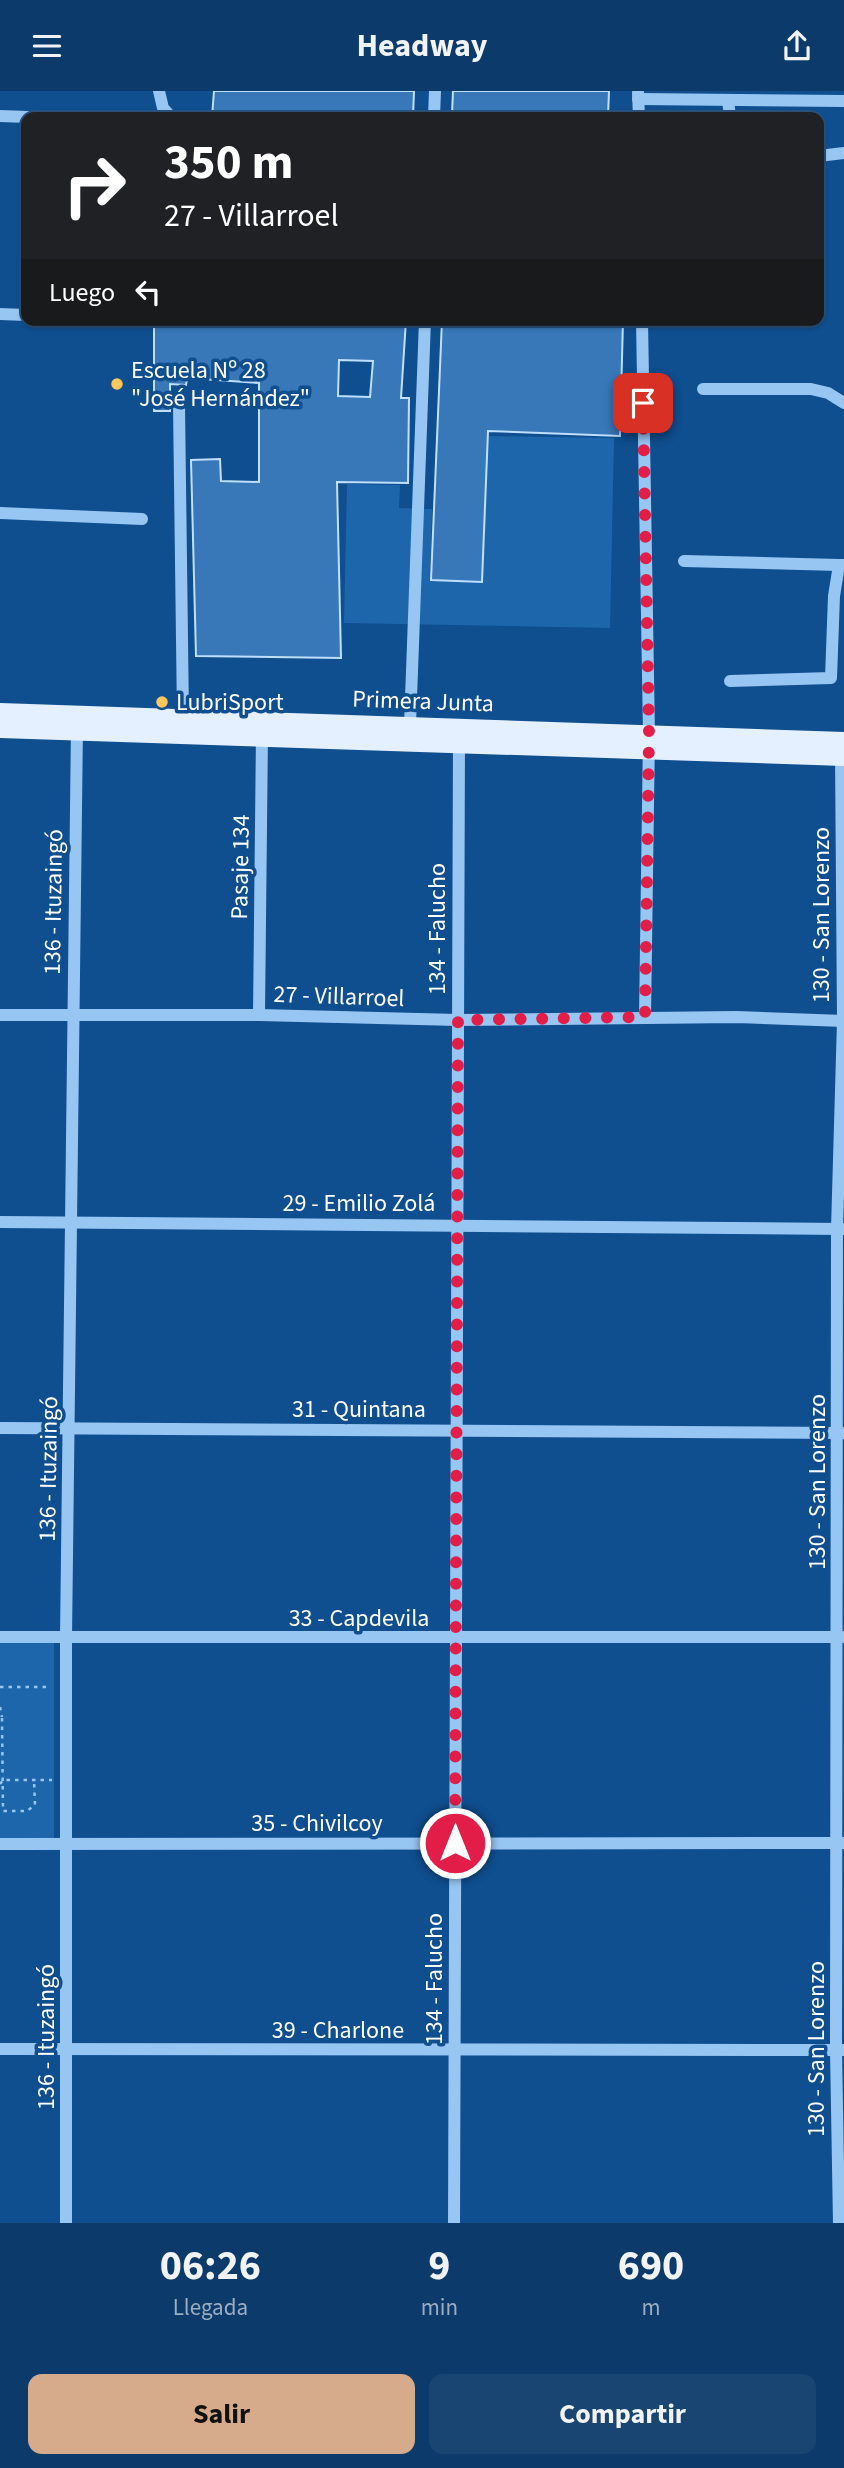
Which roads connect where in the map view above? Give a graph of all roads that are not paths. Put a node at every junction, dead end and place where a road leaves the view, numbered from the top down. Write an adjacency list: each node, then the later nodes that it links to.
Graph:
1 (159, 91): 6 (street)
2 (435, 91): 7 (street)
3 (638, 95): 4 (street)
4 (728, 100): 5 (street); 8 (street)
5 (844, 101)
6 (167, 112)
7 (434, 112)
8 (729, 112)
9 (0, 116): 10 (street)
10 (21, 117)
11 (844, 153): 12 (street)
12 (824, 155)
13 (0, 314): 14 (street)
14 (21, 315)
15 (425, 326): 28 (street)
16 (642, 326): 32 (street)
17 (703, 389): 18 (street)
18 (844, 403)
19 (179, 405): 26 (street)
20 (0, 513): 21 (street)
21 (142, 519)
22 (684, 561): 23 (street)
23 (842, 565): 24 (street)
24 (730, 681)
25 (0, 712): 27 (main road, Primera Junta)
26 (183, 717): 27 (main road, Primera Junta); 29 (main road, Primera Junta)
27 (77, 724): 29 (main road); 30 (main road); 35 (street, 136 - Ituzaingó)
28 (410, 725): 29 (main road, Primera Junta); 31 (main road, Primera Junta)
29 (262, 728): 31 (main road); 36 (street, Pasaje 134)
30 (0, 729)
31 (459, 736): 32 (main road, Primera Junta); 38 (street, 134 - Falucho)
32 (649, 742): 33 (main road, Primera Junta); 37 (street)
33 (842, 749): 39 (street, 130 - San Lorenzo)
34 (0, 1015): 35 (street, 27 - Villarroel)
35 (72, 1015): 36 (street, 27 - Villarroel); 41 (street, 136 - Ituzaingó)
36 (259, 1015): 38 (street, 27 - Villarroel)
37 (645, 1017): 38 (street, 27 - Villarroel); 39 (street, 27 - Villarroel)
38 (458, 1020): 42 (street, 134 - Falucho)
39 (843, 1021): 43 (street, 130 - San Lorenzo)
40 (0, 1221): 41 (street, 29 - Emilio Zolá)
41 (70, 1222): 42 (street, 29 - Emilio Zolá); 45 (street, 136 - Ituzaingó)
42 (457, 1224): 43 (street, 29 - Emilio Zolá); 46 (street, 134 - Falucho)
43 (840, 1229): 47 (street, 130 - San Lorenzo)
44 (0, 1428): 45 (street, 31 - Quintana)
45 (70, 1428): 46 (street, 31 - Quintana); 50 (street, 136 - Ituzaingó)
46 (457, 1431): 47 (street, 31 - Quintana); 51 (street, 134 - Falucho)
47 (841, 1433): 49 (street, 130 - San Lorenzo)
48 (0, 1637): 50 (street, 33 - Capdevila)
49 (841, 1637): 51 (street, 33 - Capdevila); 53 (street, 130 - San Lorenzo)
50 (66, 1638): 51 (street, 33 - Capdevila); 55 (street, 136 - Ituzaingó)
51 (456, 1640): 52 (street, 134 - Falucho)
52 (455, 1843): 53 (street, 35 - Chivilcoy); 55 (street, 35 - Chivilcoy); 59 (street, 134 - Falucho)
53 (841, 1843): 58 (street, 130 - San Lorenzo)
54 (0, 1844): 55 (street, 35 - Chivilcoy)
55 (67, 1845): 57 (street, 136 - Ituzaingó)
56 (0, 2049): 57 (street, 39 - Charlone)
57 (68, 2050): 59 (street, 39 - Charlone); 60 (street, 136 - Ituzaingó)
58 (840, 2050): 59 (street, 39 - Charlone); 62 (street, 130 - San Lorenzo)
59 (454, 2051): 61 (street, 134 - Falucho)
60 (66, 2223)
61 (454, 2223)
62 (839, 2223)

